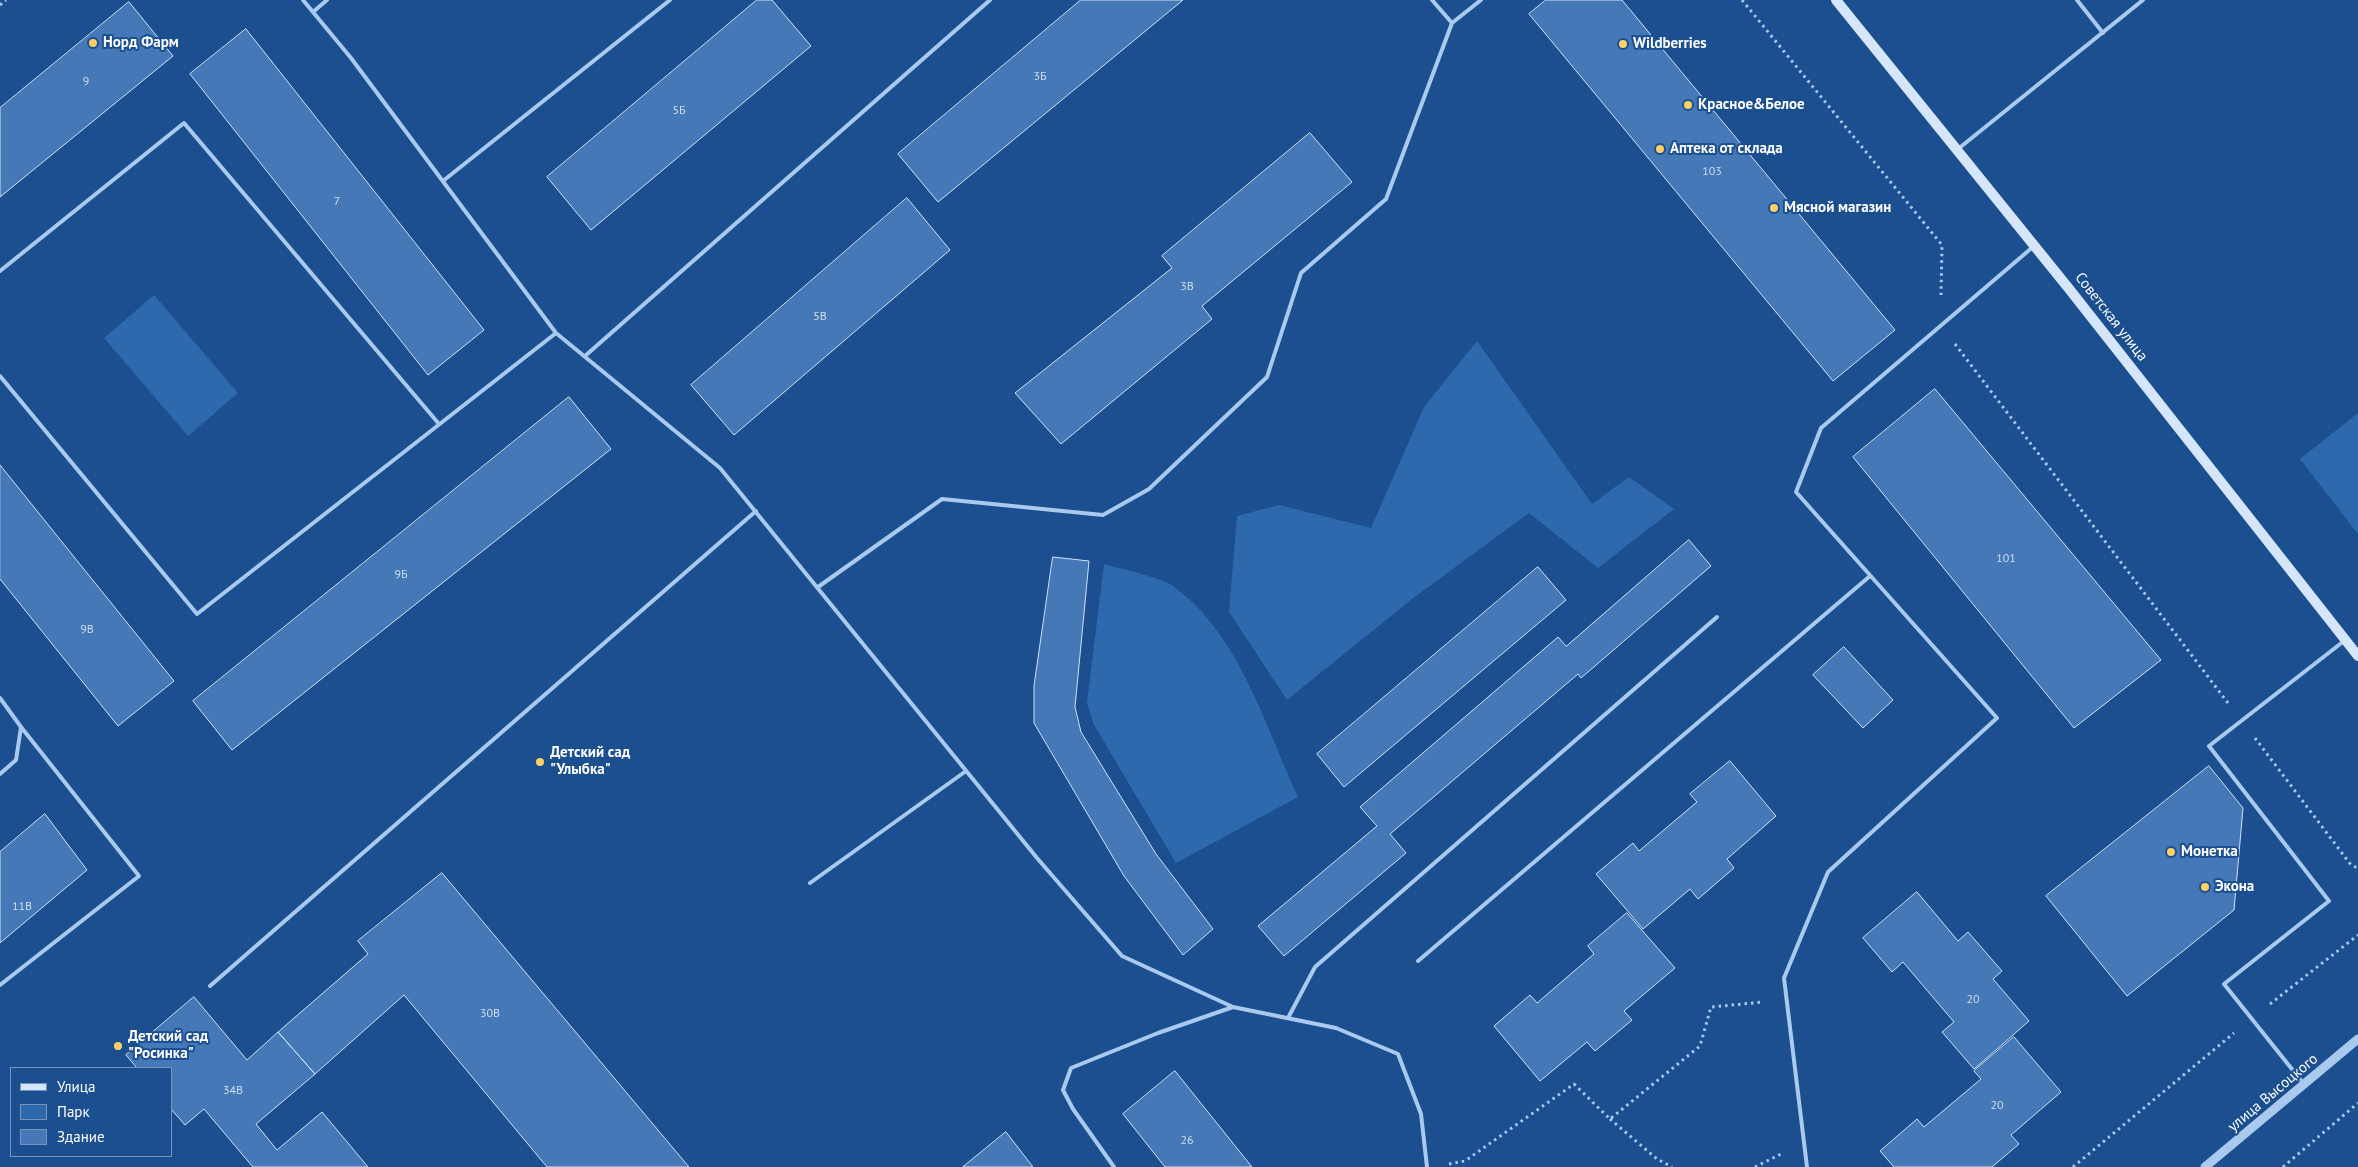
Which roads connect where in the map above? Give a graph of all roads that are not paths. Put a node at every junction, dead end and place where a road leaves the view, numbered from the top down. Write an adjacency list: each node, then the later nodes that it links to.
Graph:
1 (303, 0): 10 (lane)
2 (327, 0): 10 (lane)
3 (670, 0): 14 (lane)
4 (990, 0): 18 (lane)
5 (1432, 0): 11 (lane)
6 (1482, 0): 11 (lane)
7 (1836, 0): 13 (main road, Советская улица)
8 (2077, 0): 12 (lane)
9 (2143, 0): 12 (lane)
10 (313, 12): 14 (lane)
11 (1452, 23): 23 (lane)
12 (2103, 33): 13 (lane)
13 (1957, 150): 15 (main road, Советская улица)
14 (443, 181): 17 (lane)
15 (2035, 246): 22 (lane); 25 (main road, Советская улица)
16 (0, 271): 20 (lane)
17 (556, 332): 18 (lane); 20 (lane)
18 (585, 356): 21 (lane)
19 (0, 376): 20 (lane)
20 (439, 424)
21 (756, 511): 23 (lane); 34 (lane)
22 (1870, 576): 32 (lane); 41 (lane)
23 (818, 588): 29 (lane)
24 (1717, 617): 36 (lane)
25 (2345, 640): 26 (main road, Советская улица); 38 (lane)
26 (2358, 656)
27 (0, 698): 28 (lane)
28 (21, 727): 30 (lane); 33 (lane)
29 (966, 771): 31 (lane); 35 (lane)
30 (0, 774)
31 (810, 883)
32 (1418, 961)
33 (0, 985)
34 (210, 986)
35 (1233, 1007): 36 (lane); 39 (lane)
36 (1288, 1018): 40 (lane)
37 (2358, 1039): 38 (street, улица Высоцкого)
38 (2304, 1085): 42 (street, улица Высоцкого)
39 (1114, 1167)
40 (1427, 1167)
41 (1807, 1167)
42 (2205, 1167)

